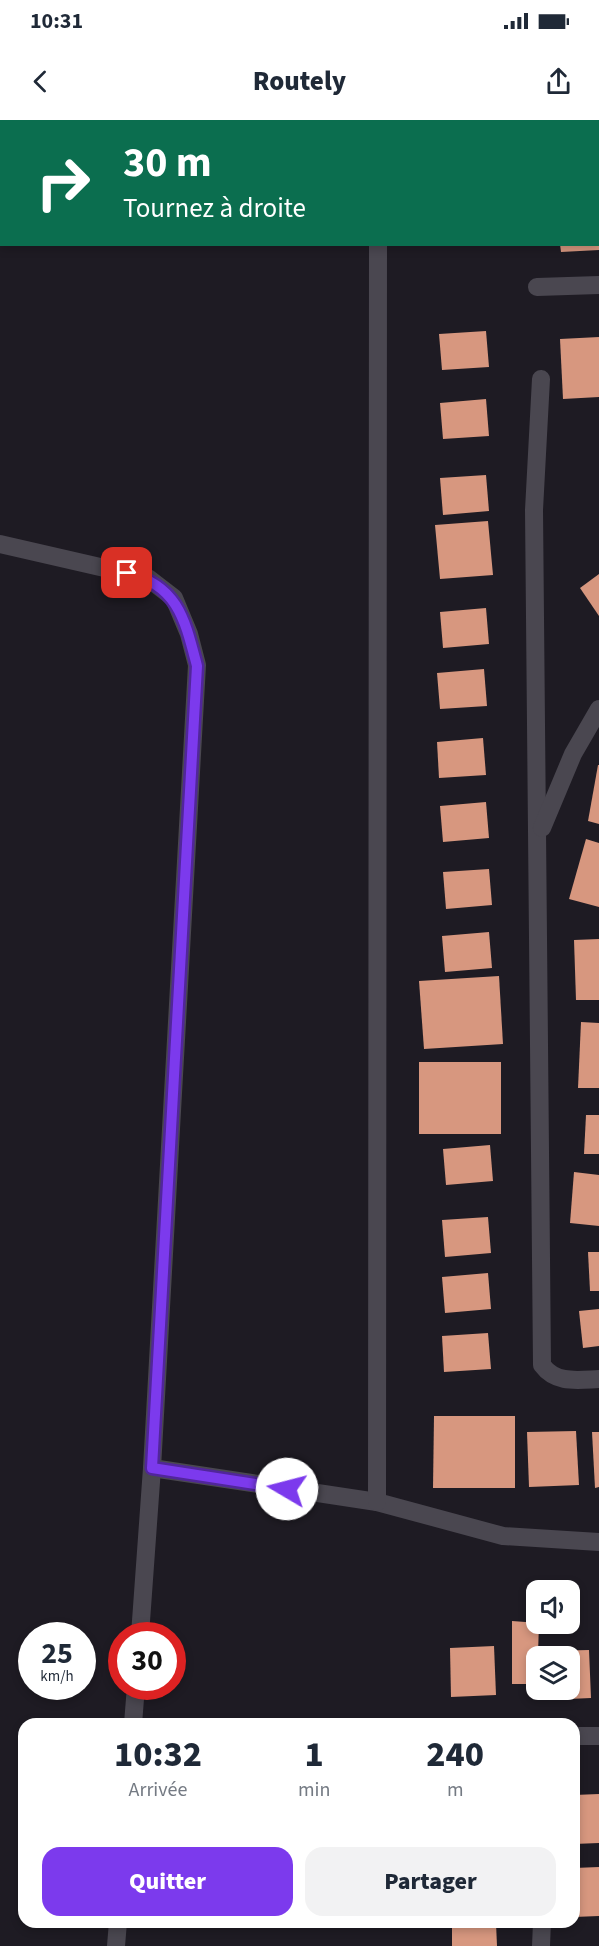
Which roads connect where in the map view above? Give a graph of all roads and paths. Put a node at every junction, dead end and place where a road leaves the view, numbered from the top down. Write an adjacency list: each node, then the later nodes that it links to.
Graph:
1 (378, 246): 10 (street)
2 (599, 285): 3 (street)
3 (537, 287)
4 (541, 379): 7 (street)
5 (0, 544): 9 (street)
6 (599, 709): 7 (street)
7 (539, 836): 8 (street)
8 (599, 1379)
9 (152, 1468): 10 (street); 12 (street)
10 (377, 1502): 11 (street)
11 (599, 1542)
12 (141, 1622)
13 (135, 1700): 14 (street)
14 (133, 1718)
15 (580, 1736): 16 (street)
16 (599, 1736)
17 (118, 1928): 19 (street)
18 (542, 1928): 20 (street)
19 (116, 1946)
20 (541, 1946)

